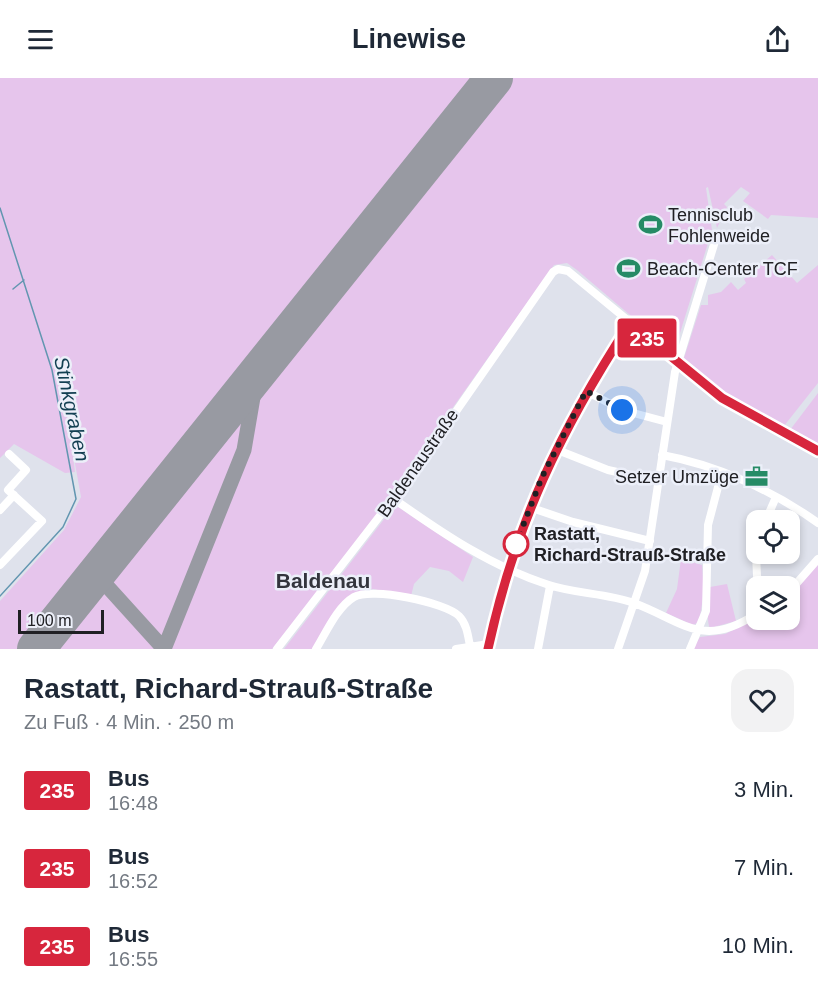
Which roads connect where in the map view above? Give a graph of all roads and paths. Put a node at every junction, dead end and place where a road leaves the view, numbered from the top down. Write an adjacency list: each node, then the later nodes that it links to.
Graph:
1 (716, 238): 3 (street)
2 (630, 323): 3 (street); 4 (street); 14 (street, Baldenaustraße)
3 (677, 363): 5 (street); 7 (street)
4 (586, 391): 5 (street); 6 (street)
5 (667, 422): 9 (street)
6 (555, 448): 11 (street); 15 (street)
7 (818, 451)
8 (9, 454): 12 (street)
9 (662, 455): 10 (street); 11 (street)
10 (722, 472): 13 (street); 27 (street)
11 (658, 481): 19 (street)
12 (14, 495): 16 (street); 21 (street)
13 (776, 497): 17 (street); 18 (street)
14 (394, 499): 22 (street); 30 (street, Baldenaustraße)
15 (530, 507): 19 (street); 22 (street)
16 (0, 510)
17 (770, 510)
18 (818, 522)
19 (650, 541): 25 (street)
20 (818, 558): 23 (street)
21 (0, 565)
22 (508, 569): 24 (street); 29 (street)
23 (800, 578)
24 (550, 586): 25 (street); 33 (street)
25 (634, 603): 27 (street); 34 (street)
26 (746, 619): 27 (street)
27 (699, 632): 35 (street)
28 (470, 646): 29 (street); 31 (street); 32 (street)
29 (488, 647)
30 (277, 649)
31 (316, 649)
32 (456, 649)
33 (538, 649)
34 (618, 649)
35 (690, 649)

